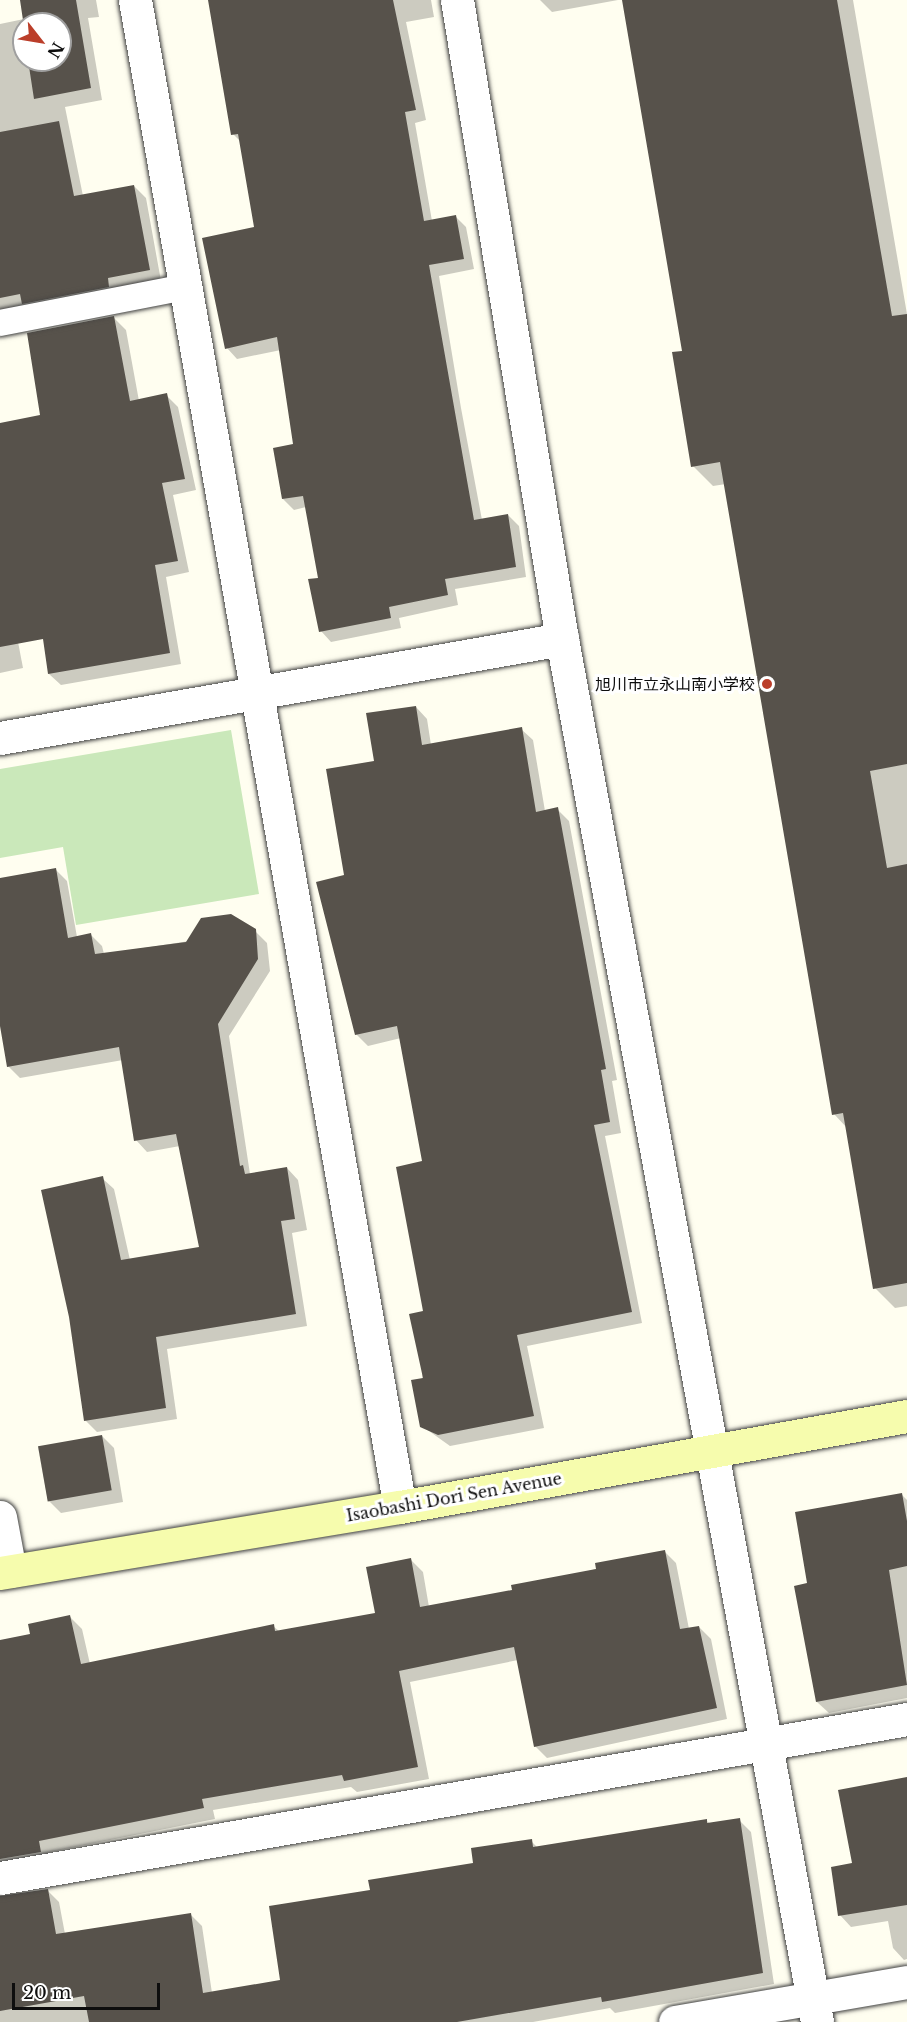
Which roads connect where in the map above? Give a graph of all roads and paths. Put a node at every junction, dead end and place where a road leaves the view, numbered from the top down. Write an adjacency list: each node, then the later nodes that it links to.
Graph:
1 (135, 0): 3 (street)
2 (457, 0): 5 (street)
3 (186, 287): 4 (lane); 6 (street)
4 (0, 324)
5 (562, 639): 6 (street); 9 (street)
6 (257, 696): 7 (street); 10 (street)
7 (0, 738)
8 (907, 1416): 9 (street, Isaobashi Dori Sen Avenue)
9 (711, 1450): 10 (street, Isaobashi Dori Sen Avenue); 14 (street)
10 (400, 1508): 12 (street, Isaobashi Dori Sen Avenue)
11 (0, 1517): 12 (street)
12 (5, 1572)
13 (907, 1719): 14 (street)
14 (764, 1744): 15 (street); 17 (street)
15 (0, 1878)
16 (907, 1982): 17 (street)
17 (815, 2010): 18 (street)
18 (675, 2022)

